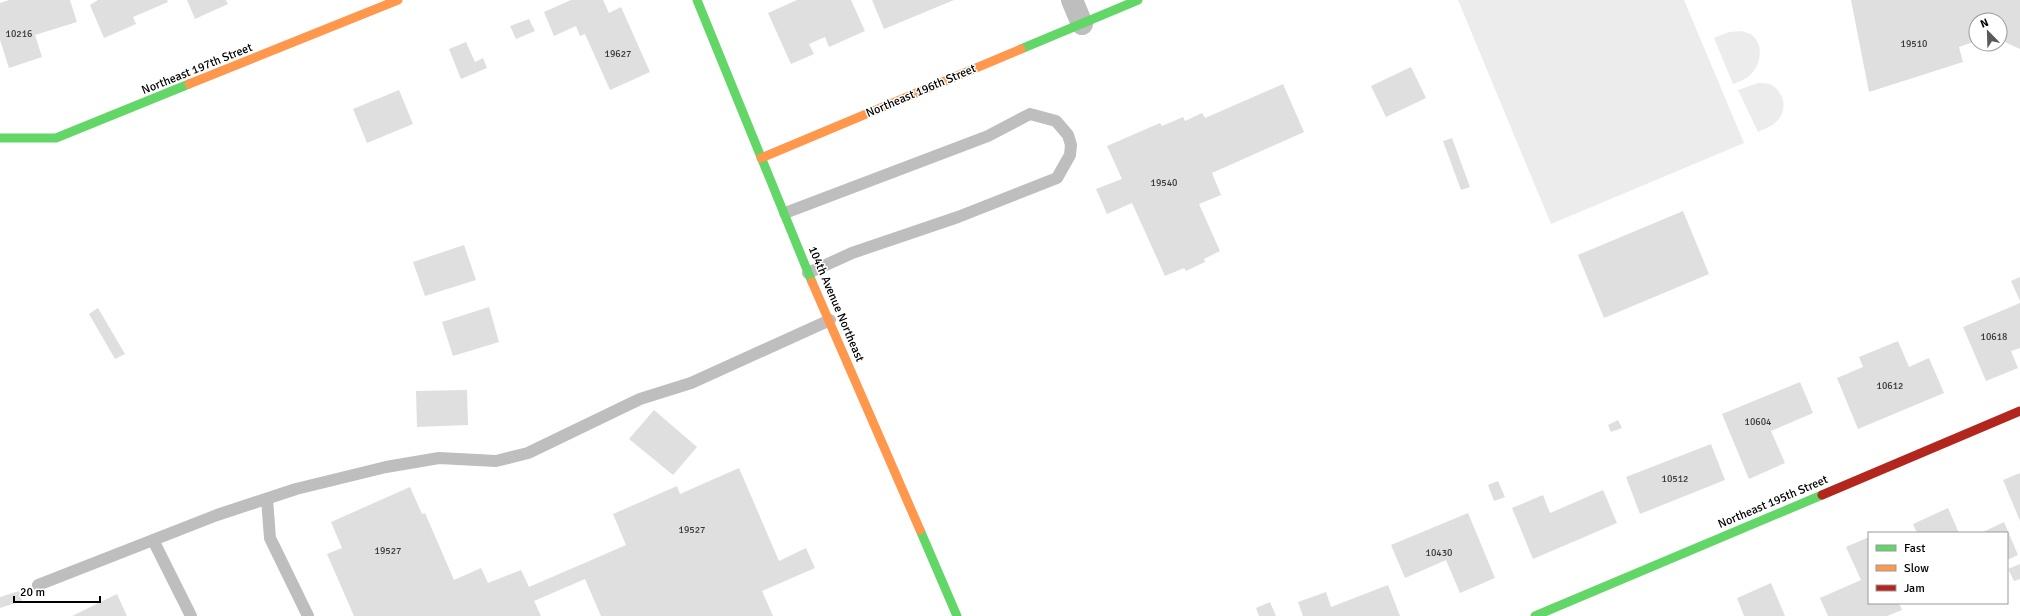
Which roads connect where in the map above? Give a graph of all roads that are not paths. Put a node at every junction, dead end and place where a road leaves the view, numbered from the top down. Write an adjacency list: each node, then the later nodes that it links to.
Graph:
1 (398, 0): 6 (street, Northeast 197th Street)
2 (697, 0): 7 (street, 104th Avenue Northeast)
3 (1072, 0): 5 (street)
4 (1138, 0): 5 (street, Northeast 196th Street)
5 (1082, 24): 7 (street, Northeast 196th Street)
6 (0, 138)
7 (761, 158): 8 (street, 104th Avenue Northeast)
8 (785, 213): 9 (street, 104th Avenue Northeast); 9 (lane)
9 (808, 273): 10 (street, 104th Avenue Northeast)
10 (830, 320): 12 (lane); 17 (street, 104th Avenue Northeast)
11 (2020, 411): 18 (street, Northeast 195th Street)
12 (267, 499): 13 (lane); 16 (lane)
13 (153, 540): 14 (lane); 15 (lane)
14 (38, 585)
15 (191, 616)
16 (308, 616)
17 (957, 616)
18 (1535, 616)

